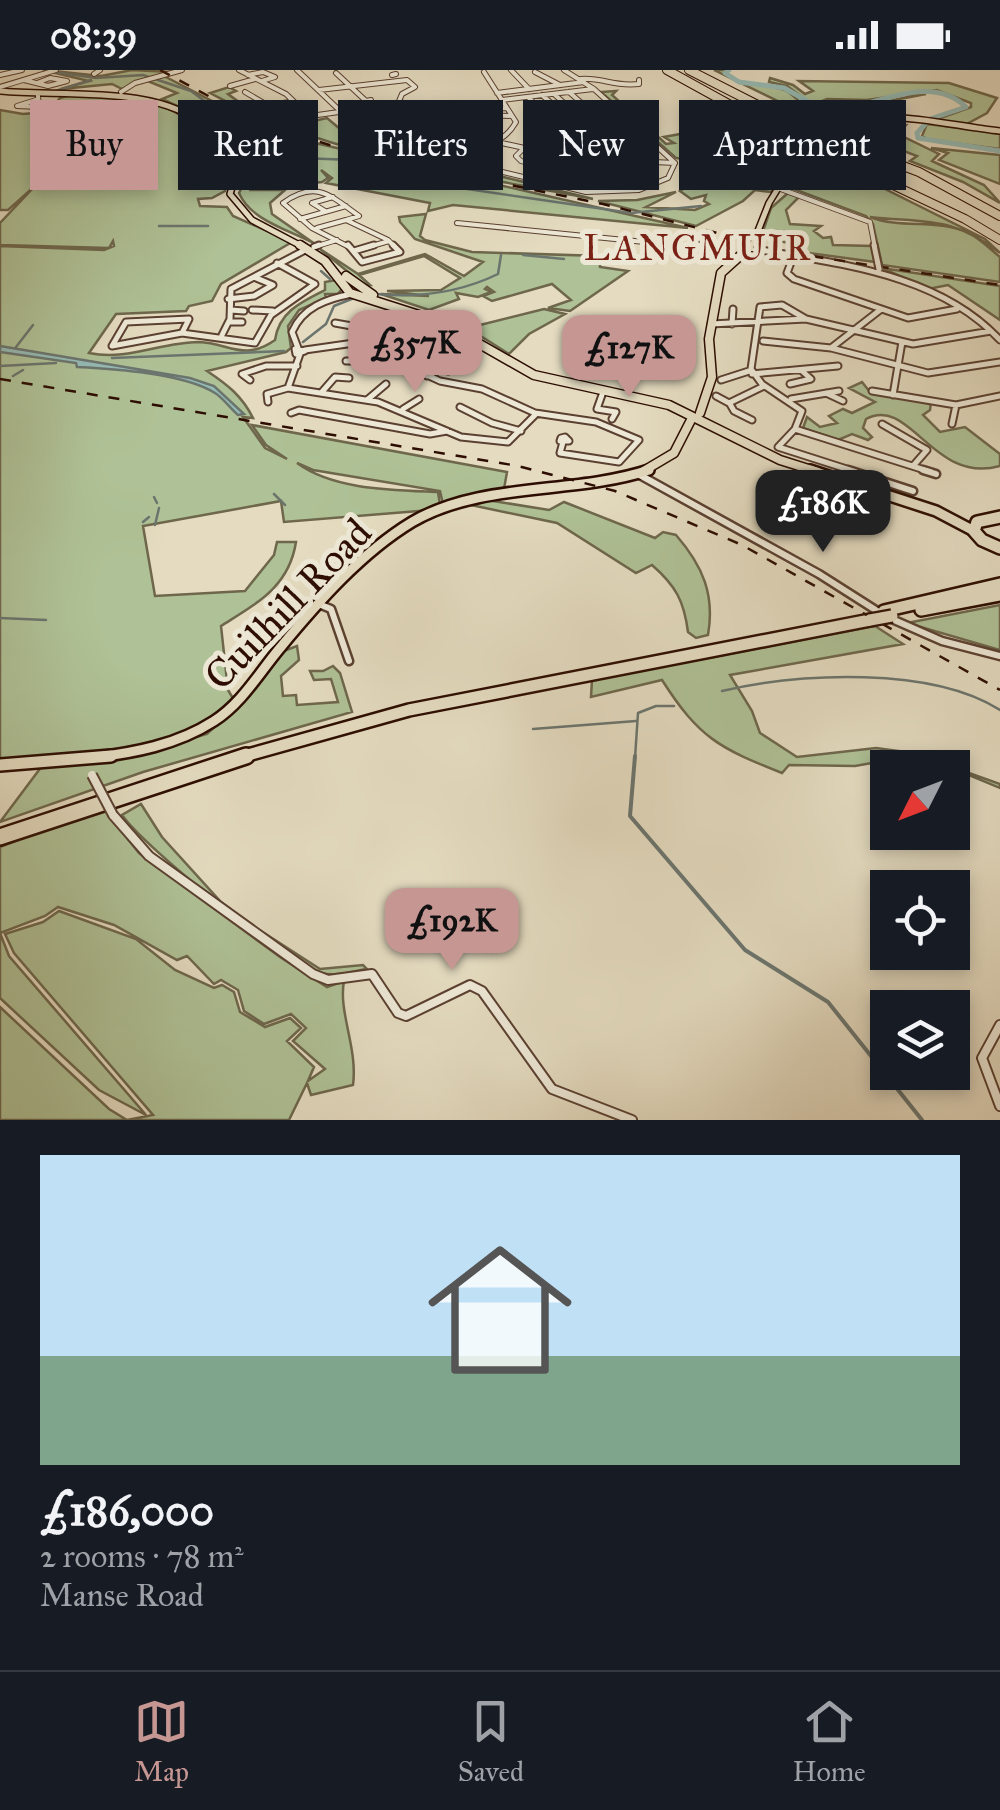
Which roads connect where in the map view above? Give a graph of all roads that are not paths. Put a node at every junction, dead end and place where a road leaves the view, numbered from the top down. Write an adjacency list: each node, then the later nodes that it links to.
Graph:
1 (23, 70): 15 (street); 17 (street)
2 (182, 70): 34 (street)
3 (239, 70): 16 (street)
4 (297, 70): 30 (street)
5 (386, 70): 18 (street)
6 (511, 70): 29 (street)
7 (564, 70): 23 (street)
8 (669, 70): 38 (highway); 52 (highway)
9 (689, 70): 53 (highway)
10 (698, 70): 54 (highway)
11 (54, 71): 17 (street)
12 (484, 72): 32 (street)
13 (535, 72): 24 (street)
14 (336, 74): 26 (street)
15 (0, 75)
16 (248, 75): 20 (street); 20 (street)
17 (37, 76): 19 (street)
18 (393, 76): 26 (street); 43 (street)
19 (24, 80): 22 (street); 28 (street)
20 (259, 80): 25 (street); 41 (street)
21 (640, 80): 23 (street)
22 (76, 81)
23 (582, 81): 24 (street); 27 (street)
24 (560, 85): 29 (street)
25 (230, 86)
26 (350, 86): 30 (street); 42 (street)
27 (594, 88): 33 (street); 49 (street)
28 (0, 89): 35 (main road)
29 (529, 89): 32 (street)
30 (318, 90): 59 (street)
31 (245, 92): 40 (street)
32 (497, 92): 44 (street)
33 (569, 92): 36 (street); 48 (street)
34 (120, 93): 35 (main road); 58 (main road); 60 (main road)
35 (88, 94)
36 (554, 94): 37 (street); 47 (street)
37 (542, 95): 39 (street); 46 (street)
38 (710, 96): 50 (highway); 51 (highway)
39 (528, 97): 44 (street); 45 (street)
40 (259, 100)
41 (291, 100)
42 (365, 100)
43 (400, 100)
44 (502, 100)
45 (531, 100)
46 (547, 100)
47 (561, 100)
48 (578, 100)
49 (608, 100)
50 (717, 100)
51 (719, 100)
52 (722, 100)
53 (740, 100)
54 (745, 100)
55 (503, 101): 57 (street)
56 (503, 108): 57 (street)
57 (508, 108): 62 (street)
58 (178, 109)
59 (338, 110)
60 (178, 112)
61 (503, 115): 62 (street)
62 (513, 116): 65 (street)
63 (906, 120): 64 (main road)
64 (1000, 131)
65 (503, 137)
66 (503, 144): 68 (street)
67 (659, 147): 71 (street)
68 (523, 149): 69 (street)
69 (523, 160)
70 (659, 163): 71 (street)
71 (676, 163): 74 (street)
72 (906, 163): 83 (highway)
73 (906, 167): 85 (highway)
74 (503, 173)
75 (230, 190): 90 (main road)
76 (237, 190): 90 (main road)
77 (777, 190): 94 (main road)
78 (783, 190): 101 (street)
79 (898, 190): 93 (highway)
80 (904, 190): 93 (highway)
81 (334, 197): 82 (street); 84 (street); 86 (street)
82 (347, 206): 84 (street); 87 (street)
83 (997, 206)
84 (326, 212): 86 (street)
85 (1000, 216)
86 (299, 220): 89 (street)
87 (346, 220): 89 (street); 92 (street)
88 (457, 223): 98 (street)
89 (316, 228): 91 (street)
90 (277, 230): 95 (main road)
91 (338, 240): 95 (street); 96 (street)
92 (388, 241): 96 (street); 96 (street)
93 (1000, 242)
94 (752, 245): 97 (street); 98 (main road)
95 (311, 248): 99 (street); 105 (main road)
96 (354, 251)
97 (793, 257): 100 (street); 107 (street)
98 (731, 260): 120 (main road)
99 (277, 263): 102 (street); 112 (street)
100 (861, 268): 101 (street); 103 (street)
101 (878, 268): 108 (street)
102 (252, 276): 106 (street); 106 (street)
103 (859, 280)
104 (375, 285): 105 (street)
105 (357, 291): 115 (main road); 135 (street)
106 (228, 298): 109 (street)
107 (880, 309): 108 (street); 123 (street)
108 (957, 309): 126 (street)
109 (231, 310): 111 (street); 116 (street)
110 (252, 310): 112 (street)
111 (244, 311)
112 (273, 311): 125 (street)
113 (731, 311): 121 (street)
114 (806, 319): 118 (street); 118 (street); 123 (street)
115 (443, 321): 127 (street); 157 (main road); 178 (main road)
116 (229, 322): 117 (street); 125 (street)
117 (242, 322)
118 (757, 322): 121 (street); 146 (street)
119 (335, 323): 130 (street)
120 (712, 324): 121 (street); 162 (main road)
121 (732, 324)
122 (154, 330): 128 (street)
123 (850, 330): 131 (street); 133 (street)
124 (182, 334): 125 (street); 128 (street); 128 (street)
125 (222, 335)
126 (996, 335): 131 (street)
127 (405, 338)
128 (146, 341)
129 (763, 341): 133 (street)
130 (360, 342): 132 (street); 135 (street)
131 (902, 342): 142 (street)
132 (382, 348): 136 (street); 137 (street)
133 (831, 348): 142 (street)
134 (420, 350): 136 (street)
135 (301, 351): 140 (street)
136 (400, 356): 147 (street)
137 (358, 360): 138 (street); 143 (street)
138 (346, 361)
139 (1000, 362): 142 (street)
140 (297, 366): 149 (street); 154 (street)
141 (838, 366): 145 (street)
142 (898, 366): 163 (street)
143 (366, 367)
144 (442, 368): 147 (street)
145 (801, 370): 146 (street); 152 (street)
146 (750, 372): 150 (street); 153 (street)
147 (427, 376): 176 (street)
148 (349, 378): 159 (street)
149 (250, 380)
150 (722, 380)
151 (387, 383): 168 (street)
152 (790, 384)
153 (764, 386): 160 (street); 167 (street)
154 (288, 388): 159 (street); 165 (street)
155 (839, 390): 158 (street)
156 (872, 391): 163 (street)
157 (603, 392): 178 (main road); 179 (street)
158 (826, 392): 167 (street); 169 (street)
159 (321, 393): 161 (street)
160 (746, 395): 170 (street); 171 (street)
161 (340, 396): 168 (street); 177 (street)
162 (711, 396): 171 (street); 178 (main road)
163 (893, 396): 172 (street)
164 (1000, 396): 172 (street)
165 (264, 397)
166 (420, 398): 174 (street)
167 (790, 399): 183 (street)
168 (367, 400): 174 (street)
169 (842, 401)
170 (759, 402)
171 (729, 403): 180 (street)
172 (956, 404): 182 (street)
173 (460, 407): 185 (street)
174 (402, 409): 184 (street)
175 (291, 413): 177 (street)
176 (538, 413): 185 (street); 186 (street)
177 (325, 414): 184 (street)
178 (693, 416): 188 (main road); 193 (main road); 194 (main road)
179 (612, 419)
180 (752, 420)
181 (882, 424): 187 (street)
182 (952, 424)
183 (796, 428): 187 (street); 191 (street)
184 (447, 431): 185 (street)
185 (522, 432)
186 (563, 442)
187 (912, 466): 190 (street)
188 (648, 470): 189 (main road, Cuilhill Road)
189 (638, 474): 197 (main road, Cuilhill Road); 199 (street)
190 (936, 474)
191 (913, 490)
192 (1000, 516): 193 (highway)
193 (983, 518): 194 (highway)
194 (974, 531): 195 (highway)
195 (1000, 548)
196 (1000, 587): 198 (highway, bridge)
197 (321, 605): 200 (street); 201 (main road, Cuilhill Road)
198 (866, 618): 203 (highway); 204 (highway)
199 (1000, 656)
200 (349, 661)
201 (88, 758): 202 (main road, Cuilhill Road); 207 (street, bridge)
202 (0, 765)
203 (0, 829)
204 (0, 837)
205 (1000, 1026): 206 (street)
206 (1000, 1106)
207 (632, 1120)

